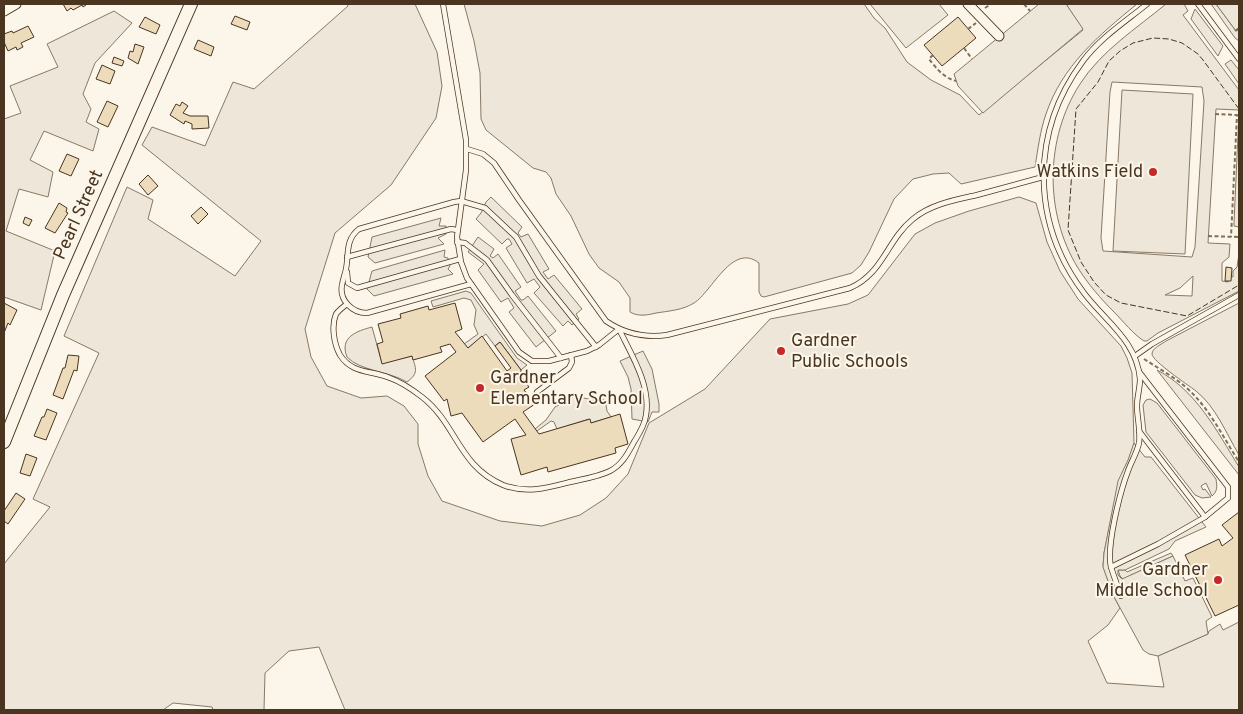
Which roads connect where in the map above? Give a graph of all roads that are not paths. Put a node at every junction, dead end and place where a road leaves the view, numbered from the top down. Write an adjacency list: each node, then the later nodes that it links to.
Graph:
1 (16, 4): 7 (street)
2 (191, 4): 29 (main road, Pearl Street)
3 (442, 4): 10 (lane)
4 (968, 4): 8 (street)
5 (1147, 4): 11 (lane)
6 (1198, 4): 9 (lane)
7 (4, 11)
8 (1002, 39)
9 (1239, 58)
10 (467, 149): 12 (lane); 21 (lane)
11 (1043, 177): 21 (lane); 24 (lane)
12 (461, 201): 13 (lane); 15 (lane); 22 (lane)
13 (458, 230): 14 (lane); 15 (lane)
14 (457, 242): 16 (lane); 25 (lane)
15 (347, 257): 17 (lane)
16 (460, 259): 17 (lane); 18 (lane)
17 (346, 268): 20 (lane)
18 (471, 284): 20 (lane); 25 (lane)
19 (1239, 295): 24 (lane)
20 (347, 304): 21 (lane)
21 (619, 329): 22 (lane)
22 (596, 347): 23 (lane)
23 (571, 355): 25 (lane); 27 (lane)
24 (1136, 355): 26 (lane)
25 (561, 358)
26 (1139, 372): 28 (lane); 30 (lane)
27 (537, 392)
28 (1139, 431): 30 (lane); 31 (lane)
29 (4, 442)
30 (1206, 517): 31 (lane)
31 (1111, 566): 32 (lane)
32 (1121, 596)

